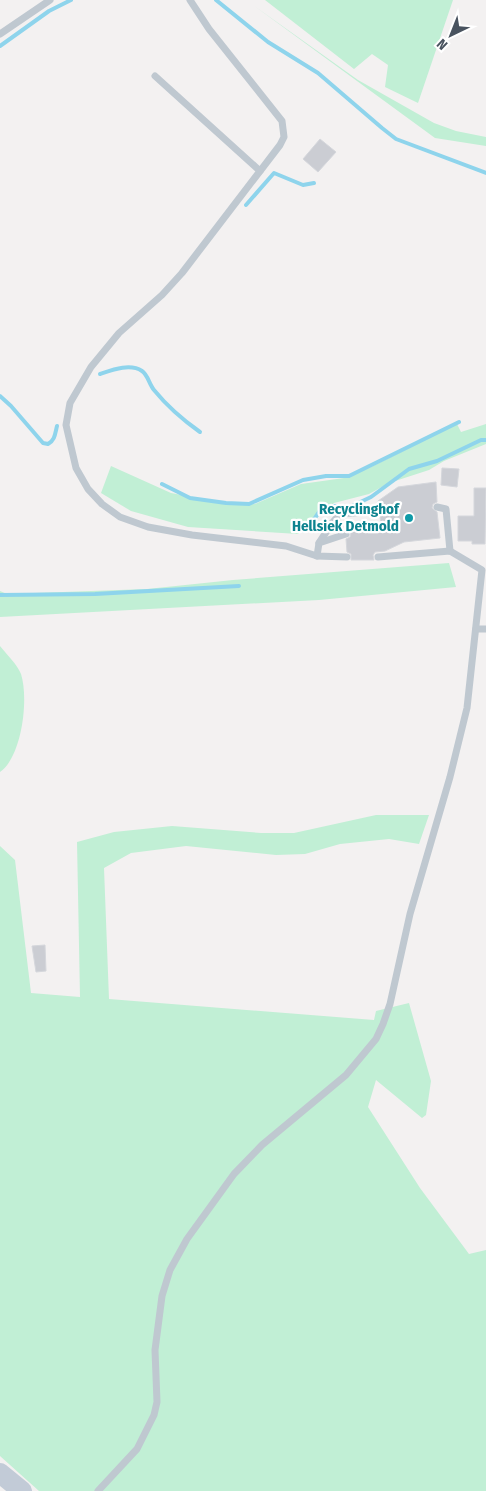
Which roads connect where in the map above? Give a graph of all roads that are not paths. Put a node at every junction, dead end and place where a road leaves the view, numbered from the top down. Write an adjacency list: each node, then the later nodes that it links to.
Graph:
1 (50, 0): 3 (lane)
2 (190, 0): 5 (lane)
3 (0, 34)
4 (155, 76): 5 (lane)
5 (260, 171): 13 (lane)
6 (437, 507): 9 (lane)
7 (379, 511): 11 (lane)
8 (439, 530): 9 (lane)
9 (448, 530): 12 (lane)
10 (346, 534): 11 (lane)
11 (319, 543): 13 (lane)
12 (450, 551): 15 (lane); 16 (lane)
13 (317, 556): 14 (lane)
14 (347, 558)
15 (378, 558)
16 (476, 629): 17 (lane); 20 (lane)
17 (486, 629)
18 (0, 1473): 19 (main road)
19 (22, 1491)
20 (98, 1491)

